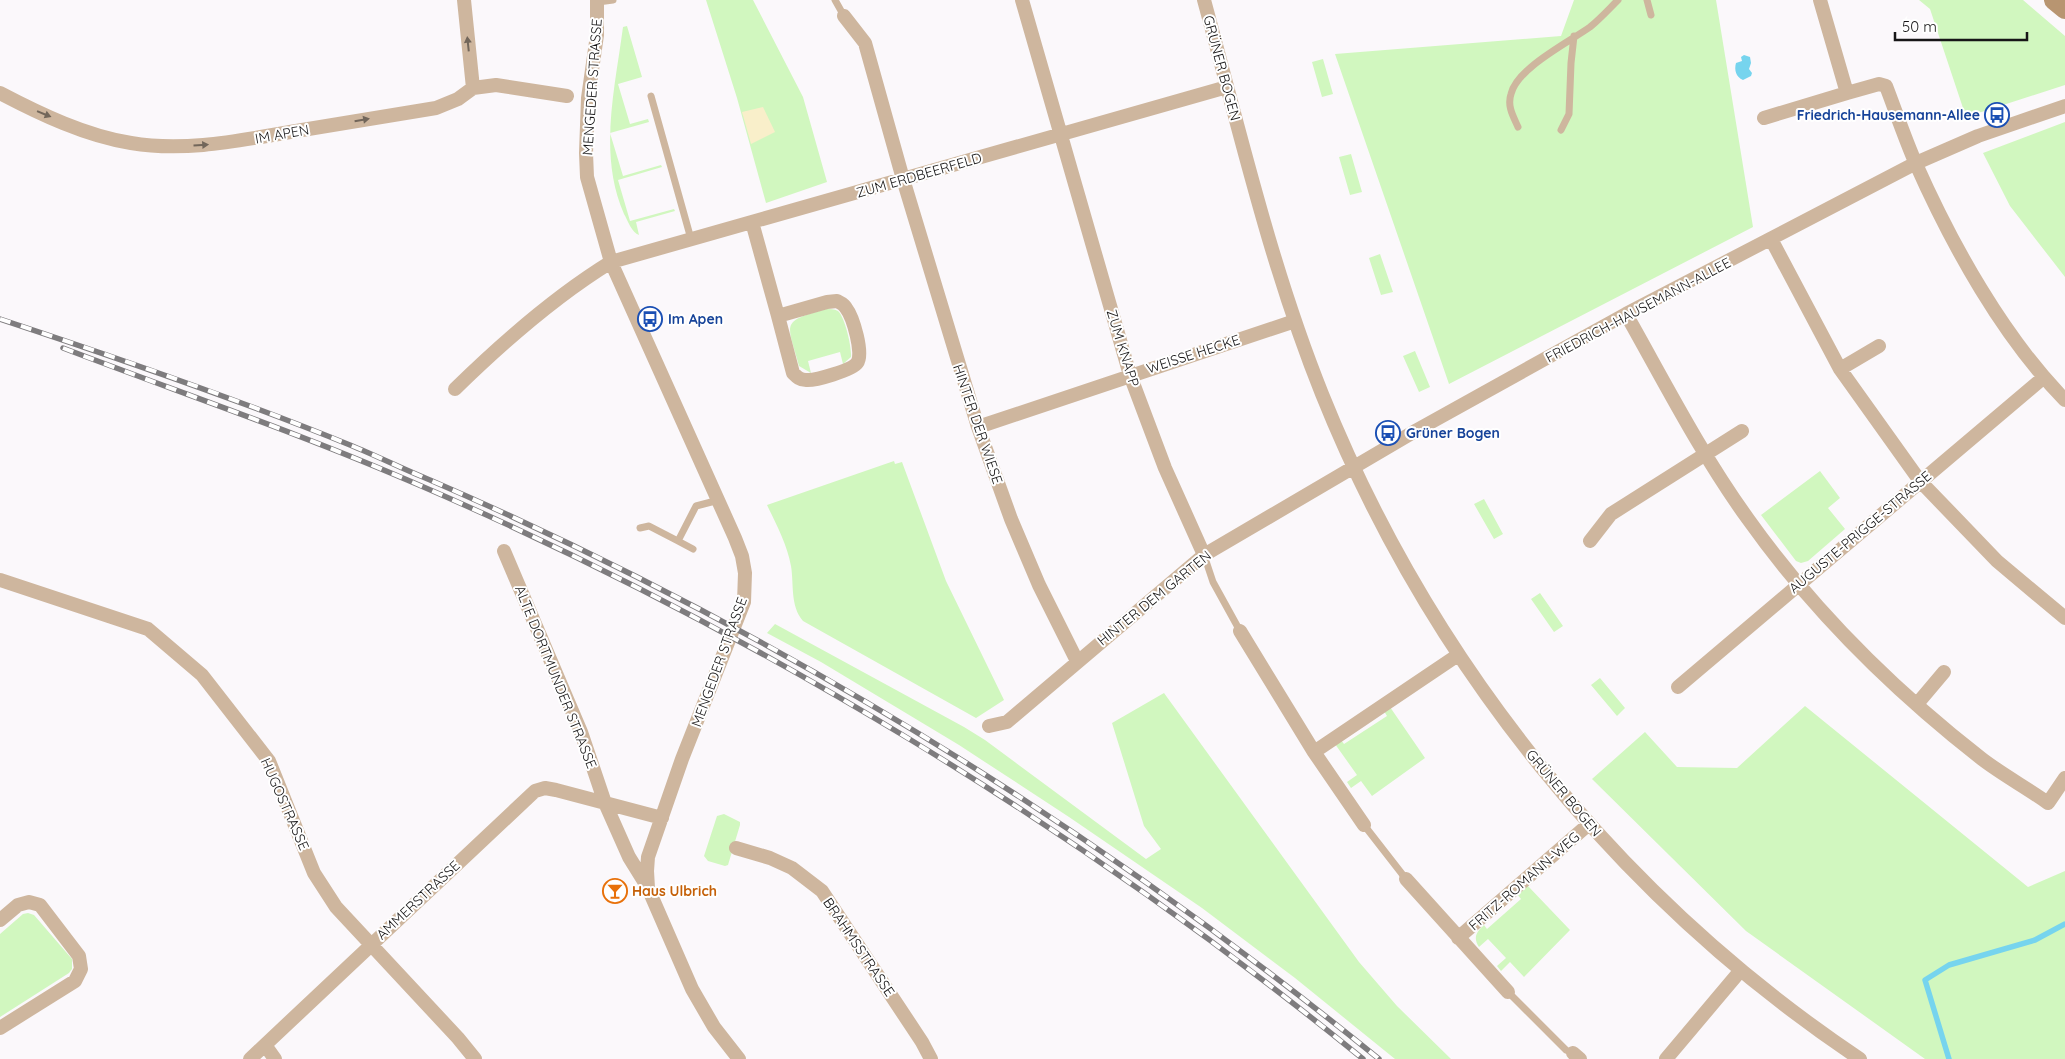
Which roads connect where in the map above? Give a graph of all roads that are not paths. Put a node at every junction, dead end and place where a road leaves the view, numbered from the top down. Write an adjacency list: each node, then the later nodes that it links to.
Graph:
1 (464, 0): 15 (street, one-way to 1)
2 (613, 0): 10 (lane)
3 (836, 0): 13 (lane)
4 (1022, 0): 25 (street, ZUM KNAPP)
5 (1204, 0): 16 (street, GRÜNER BOGEN)
6 (1618, 0): 14 (lane)
7 (1647, 0): 12 (lane)
8 (1820, 0): 18 (street)
9 (2054, 0): 11 (main road)
10 (598, 1): 31 (street, MENGEDER STRASSE)
11 (2065, 9)
12 (1651, 15)
13 (844, 16): 27 (street, HINTER DER WIESE)
14 (1574, 36): 23 (lane); 24 (lane)
15 (473, 88): 17 (street, IM APEN, one-way to 15); 19 (street, IM APEN)
16 (1227, 88): 25 (street, ZUM ERDBEERFELD); 34 (street, GRÜNER BOGEN)
17 (0, 93)
18 (1848, 93): 22 (street); 26 (street)
19 (567, 96)
20 (651, 96): 29 (lane)
21 (2065, 106): 26 (street, FRIEDRICH-HAUSEMANN-ALLEE)
22 (1764, 118)
23 (1518, 127)
24 (1561, 130)
25 (1060, 135): 27 (street, ZUM ERDBEERFELD); 37 (street, ZUM KNAPP)
26 (1916, 163): 30 (street, FRIEDRICH-HAUSEMANN-ALLEE); 38 (street)
27 (903, 179): 28 (street, ZUM ERDBEERFELD); 41 (street, HINTER DER WIESE)
28 (752, 222): 29 (street, ZUM ERDBEERFELD); 33 (street)
29 (691, 239): 31 (street, ZUM ERDBEERFELD)
30 (1771, 239): 32 (street, FRIEDRICH-HAUSEMANN-ALLEE); 36 (street)
31 (611, 262): 39 (street); 46 (street, MENGEDER STRASSE)
32 (1626, 314): 43 (street); 44 (street, FRIEDRICH-HAUSEMANN-ALLEE)
33 (778, 316): 33 (street)
34 (1295, 321): 37 (street, WEISSE HECKE); 44 (street, GRÜNER BOGEN)
35 (1879, 346): 36 (street)
36 (1840, 368): 45 (street)
37 (1130, 375): 41 (street, WEISSE HECKE); 52 (street, ZUM KNAPP)
38 (2043, 378): 40 (street); 45 (street, AUGUSTE-PRIGGE-STRASSE)
39 (454, 389)
40 (2065, 400)
41 (978, 426): 58 (street, HINTER DER WIESE)
42 (1742, 431): 43 (street)
43 (1705, 455): 49 (street); 54 (street)
44 (1354, 467): 52 (street, HINTER DEM GARTEN); 57 (street, GRÜNER BOGEN)
45 (1920, 481): 54 (street, AUGUSTE-PRIGGE-STRASSE); 55 (street)
46 (718, 500): 48 (lane); 66 (street, MENGEDER STRASSE)
47 (640, 528): 48 (lane)
48 (678, 541): 50 (lane)
49 (1590, 541)
50 (694, 549)
51 (504, 551): 65 (street, ALTE DORTMUNDER STRASSE)
52 (1204, 555): 56 (lane); 58 (street, HINTER DEM GARTEN)
53 (0, 580): 74 (street, HUGOSTRASSE)
54 (1799, 584): 60 (street, AUGUSTE-PRIGGE-STRASSE); 61 (street)
55 (2065, 618)
56 (1240, 631): 63 (street)
57 (1458, 655): 63 (street); 67 (street, GRÜNER BOGEN)
58 (1077, 661): 62 (street, HINTER DEM GARTEN)
59 (1944, 672): 61 (street)
60 (1678, 687)
61 (1917, 704): 64 (street)
62 (989, 726)
63 (1314, 752): 68 (street)
64 (2065, 778)
65 (605, 803): 66 (street, AMMERSTRASSE); 71 (street); 74 (street, AMMERSTRASSE)
66 (662, 818): 71 (street, MENGEDER STRASSE)
67 (1589, 824): 73 (street, FRITZ-ROMANN-WEG); 75 (street, GRÜNER BOGEN)
68 (1364, 825): 70 (lane)
69 (736, 848): 84 (street, BRAHMSSTRASSE)
70 (1406, 879): 73 (street, FRITZ-ROMANN-WEG)
71 (648, 888): 83 (street, MENGEDER STRASSE)
72 (0, 920): 77 (street)
73 (1458, 938): 76 (street, FRITZ-ROMANN-WEG)
74 (371, 944): 78 (street, AMMERSTRASSE); 82 (street, HUGOSTRASSE)
75 (1741, 970): 85 (street); 86 (street, GRÜNER BOGEN)
76 (1508, 992): 79 (lane)
77 (0, 1028)
78 (265, 1045): 80 (street, AMMERSTRASSE); 81 (street)
79 (1577, 1056)
80 (250, 1059)
81 (275, 1059)
82 (475, 1059)
83 (739, 1059)
84 (931, 1059)
85 (1666, 1059)
86 (1860, 1059)

